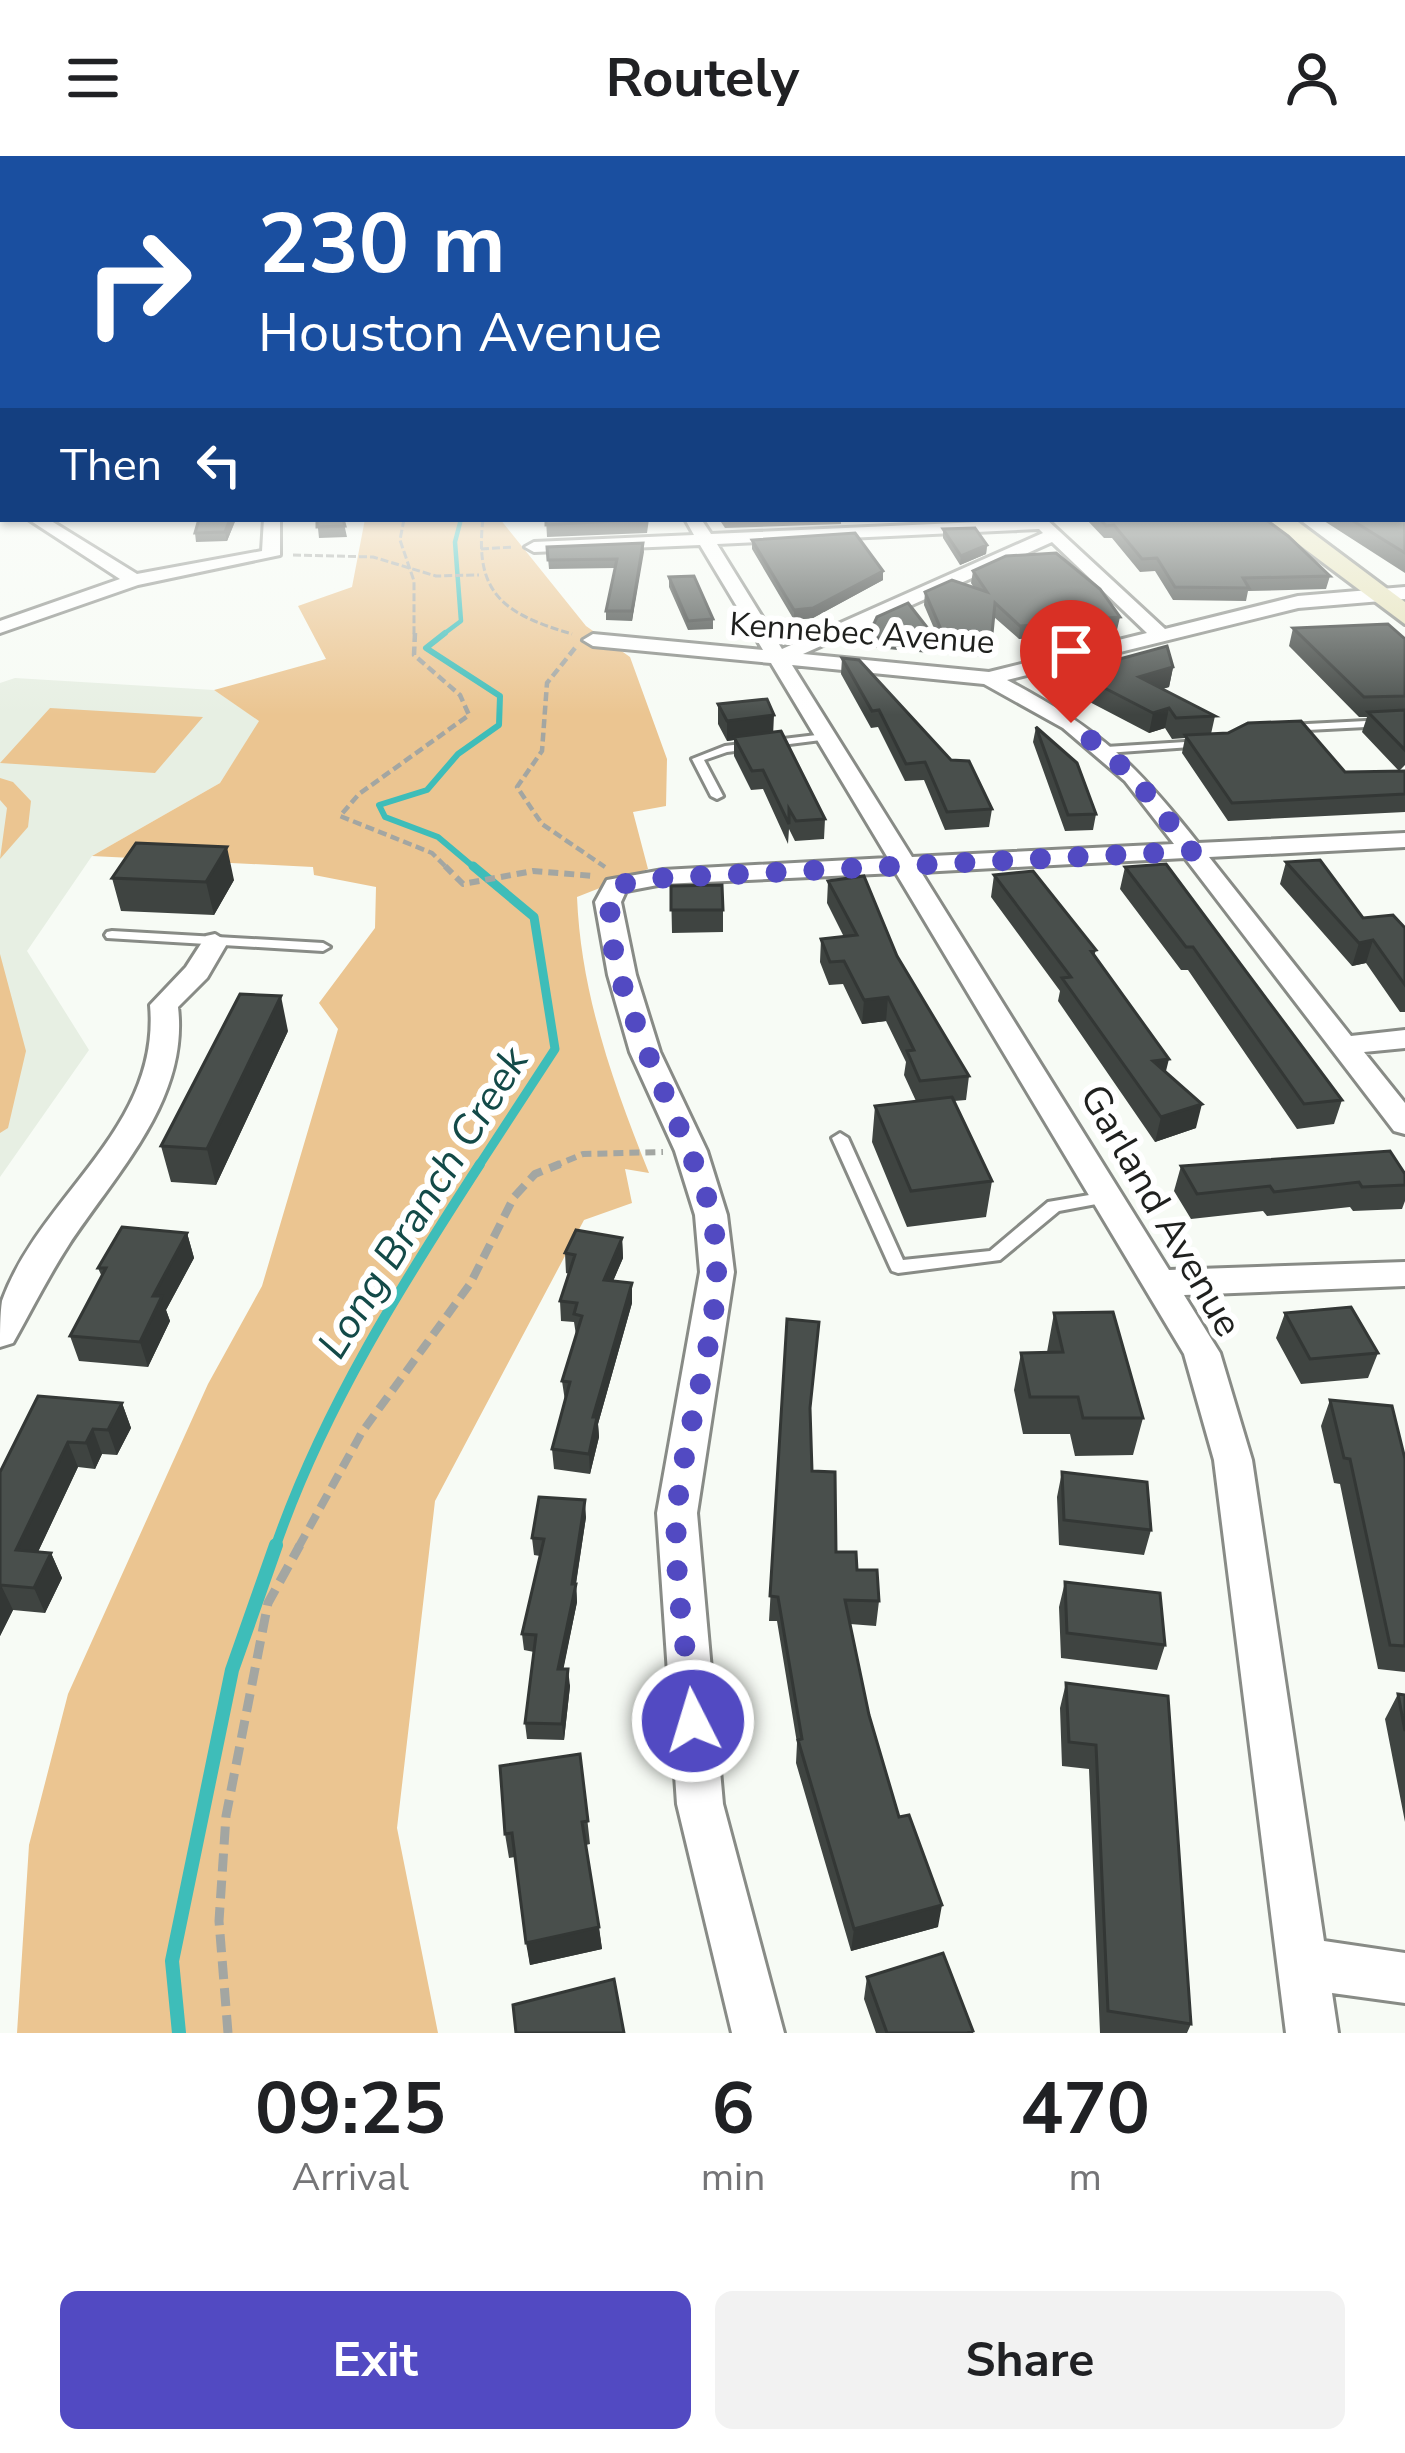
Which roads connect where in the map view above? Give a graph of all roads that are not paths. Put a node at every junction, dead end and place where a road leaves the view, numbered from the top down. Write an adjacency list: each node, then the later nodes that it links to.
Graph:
1 (70, 541): 9 (street)
2 (272, 541): 9 (street)
3 (593, 541): 8 (street)
4 (706, 541): 15 (street, Garland Avenue)
5 (1015, 541): 15 (street)
6 (1060, 541): 13 (street)
7 (1311, 541): 10 (street)
8 (534, 547)
9 (134, 580): 12 (street)
10 (1392, 593): 11 (street); 13 (street, Kennebec Avenue)
11 (1405, 615)
12 (0, 627)
13 (1163, 638): 16 (street, Kennebec Avenue)
14 (593, 640): 15 (street, Kennebec Avenue)
15 (779, 657): 16 (street, Kennebec Avenue); 19 (street, Garland Avenue)
16 (989, 678): 21 (street)
17 (1405, 722): 18 (lane)
18 (1269, 729)
19 (825, 737): 22 (lane); 25 (street, Garland Avenue)
20 (1224, 743): 21 (lane)
21 (1106, 750): 24 (street)
22 (717, 796)
23 (1405, 840): 24 (street)
24 (1192, 851): 25 (street); 30 (street)
25 (908, 866): 33 (street, Garland Avenue); 39 (street)
26 (112, 935): 27 (lane)
27 (215, 942): 28 (lane); 36 (street)
28 (323, 947)
29 (1405, 1039): 30 (street)
30 (1344, 1045): 31 (street)
31 (1405, 1124)
32 (840, 1138): 33 (lane)
33 (1107, 1197): 35 (street, Garland Avenue)
34 (1405, 1274): 35 (street)
35 (1161, 1283): 37 (street, Garland Avenue)
36 (0, 1334)
37 (1306, 1964): 38 (street); 40 (street, Garland Avenue)
38 (1405, 1978)
39 (758, 2033)
40 (1312, 2033)

